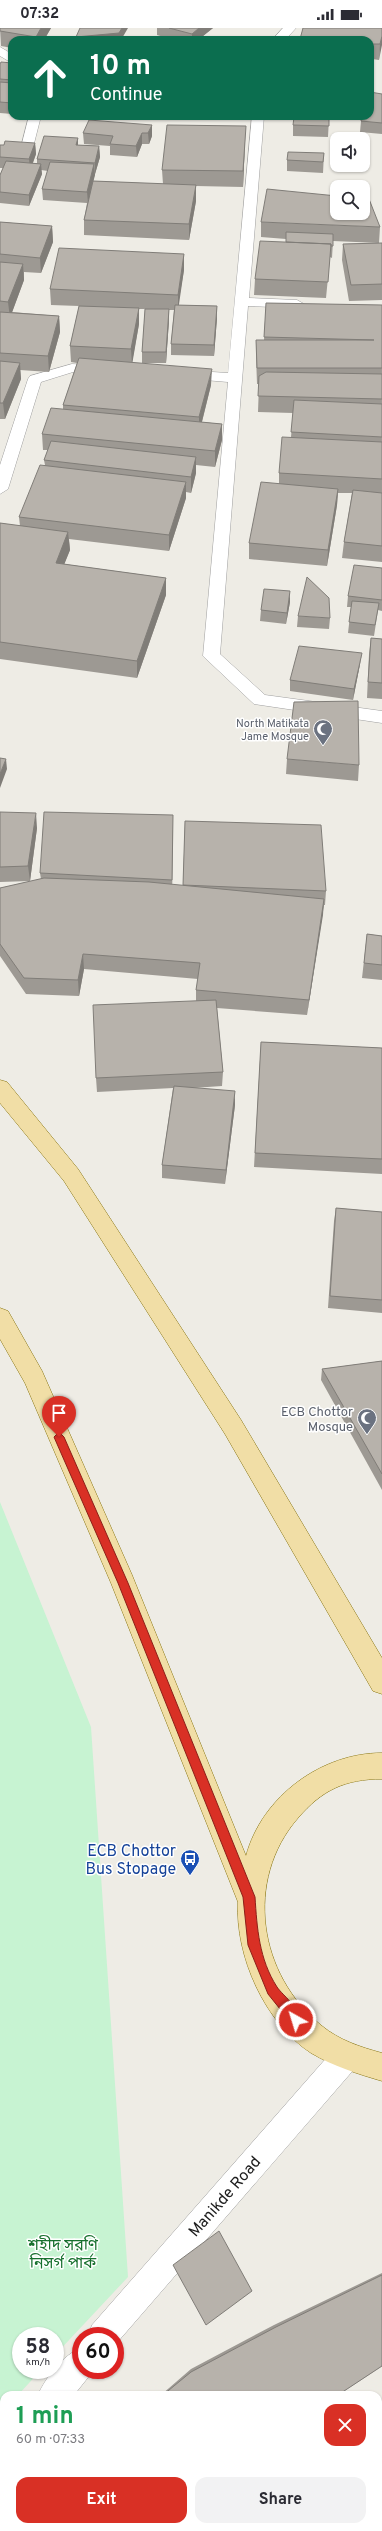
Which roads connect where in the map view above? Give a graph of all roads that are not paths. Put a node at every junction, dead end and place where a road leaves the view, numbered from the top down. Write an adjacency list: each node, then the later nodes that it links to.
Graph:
1 (290, 28): 2 (street)
2 (282, 36)
3 (35, 120): 5 (street)
4 (258, 120): 6 (street)
5 (17, 185)
6 (242, 302): 7 (street); 10 (street)
7 (312, 304)
8 (117, 370): 11 (street)
9 (164, 373): 10 (street)
10 (236, 378): 12 (street)
11 (0, 489)
12 (382, 717)
13 (0, 1088): 15 (main road)
14 (0, 1318): 17 (main road)
15 (382, 1682)
16 (382, 1766): 17 (main road)
17 (249, 1897): 18 (main road)
18 (346, 2057): 19 (main road); 20 (street, Manikde Road)
19 (382, 2067)
20 (111, 2327)
21 (72, 2374): 22 (street)
22 (57, 2391)

